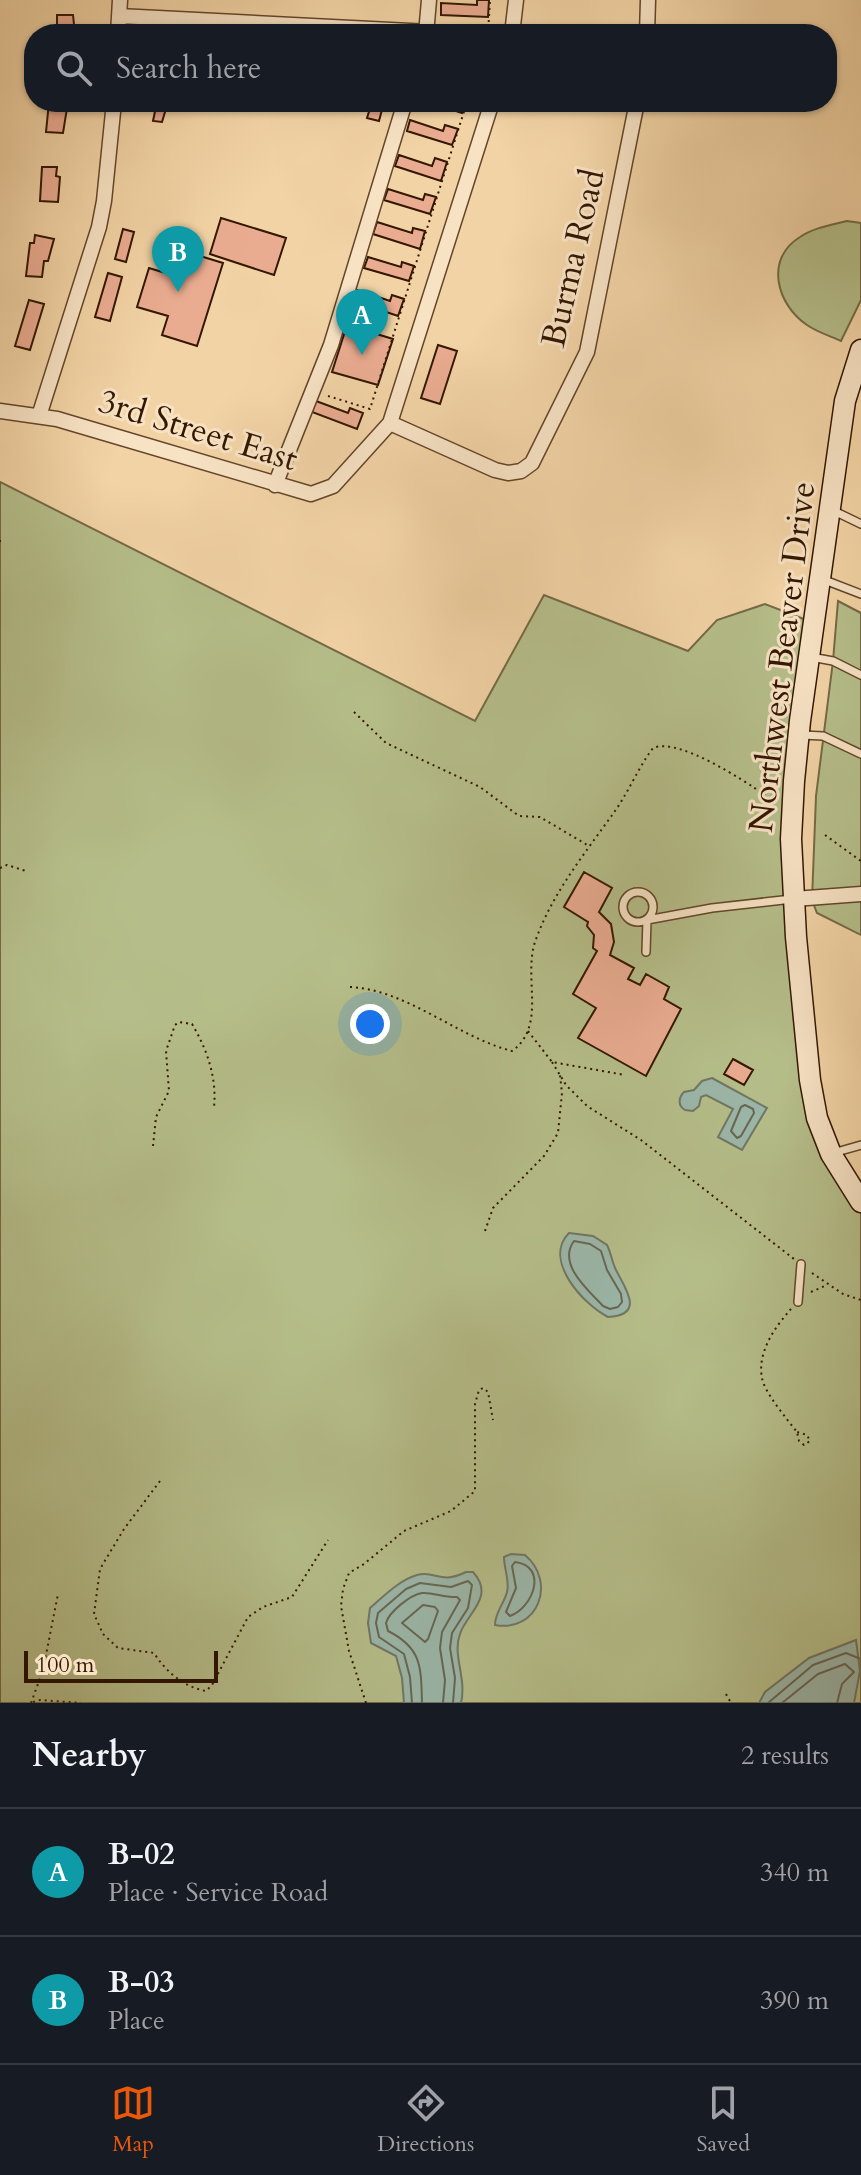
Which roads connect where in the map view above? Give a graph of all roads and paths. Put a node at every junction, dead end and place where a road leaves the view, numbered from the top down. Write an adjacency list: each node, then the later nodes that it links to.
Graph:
1 (120, 0): 6 (street)
2 (429, 0): 9 (street)
3 (490, 0): 10 (path)
4 (516, 0): 11 (street)
5 (648, 0): 12 (street)
6 (119, 16): 7 (street); 8 (street)
7 (119, 24)
8 (263, 24)
9 (427, 24)
10 (489, 24)
11 (513, 24)
12 (647, 24)
13 (113, 112): 21 (street)
14 (402, 112): 19 (street)
15 (464, 112): 19 (path)
16 (489, 112): 22 (street)
17 (635, 112): 22 (street, Burma Road)
18 (861, 350): 24 (main road, Northwest Beaver Drive)
19 (315, 391): 23 (street)
20 (0, 411): 21 (street, 3rd Street East)
21 (39, 416): 23 (street, 3rd Street East)
22 (390, 423): 23 (street, 3rd Street East)
23 (275, 485)
24 (830, 509): 25 (lane); 26 (main road, Northwest Beaver Drive)
25 (861, 524)
26 (821, 578): 27 (lane); 28 (main road, Northwest Beaver Drive)
27 (861, 594)
28 (810, 656): 29 (lane); 31 (main road, Northwest Beaver Drive)
29 (861, 675)
30 (354, 712): 35 (path)
31 (800, 735): 32 (lane); 40 (main road, Northwest Beaver Drive)
32 (861, 754)
33 (765, 795): 35 (path)
34 (825, 835): 36 (path)
35 (589, 846): 44 (path)
36 (861, 861)
37 (0, 868): 38 (path)
38 (26, 871)
39 (861, 894): 40 (street)
40 (794, 899): 41 (lane); 51 (main road, Northwest Beaver Drive)
41 (647, 920): 41 (lane); 42 (lane)
42 (646, 952)
43 (350, 987): 44 (path)
44 (527, 1030): 45 (path)
45 (552, 1062): 46 (path); 47 (path)
46 (559, 1074): 53 (path); 54 (path)
47 (625, 1075)
48 (214, 1107): 50 (path)
49 (861, 1145): 51 (lane)
50 (153, 1146)
51 (831, 1154): 52 (main road, Northwest Beaver Drive)
52 (861, 1202)
53 (485, 1231)
54 (801, 1264): 55 (path); 57 (lane)
55 (828, 1284): 56 (path); 57 (path)
56 (861, 1300)
57 (798, 1302): 59 (path)
58 (493, 1420): 66 (path)
59 (797, 1432)
60 (160, 1481): 61 (path)
61 (328, 1540)
62 (58, 1594): 64 (path)
63 (726, 1694): 67 (path)
64 (31, 1703): 65 (path)
65 (81, 1703)
66 (366, 1703)
67 (731, 1703)

